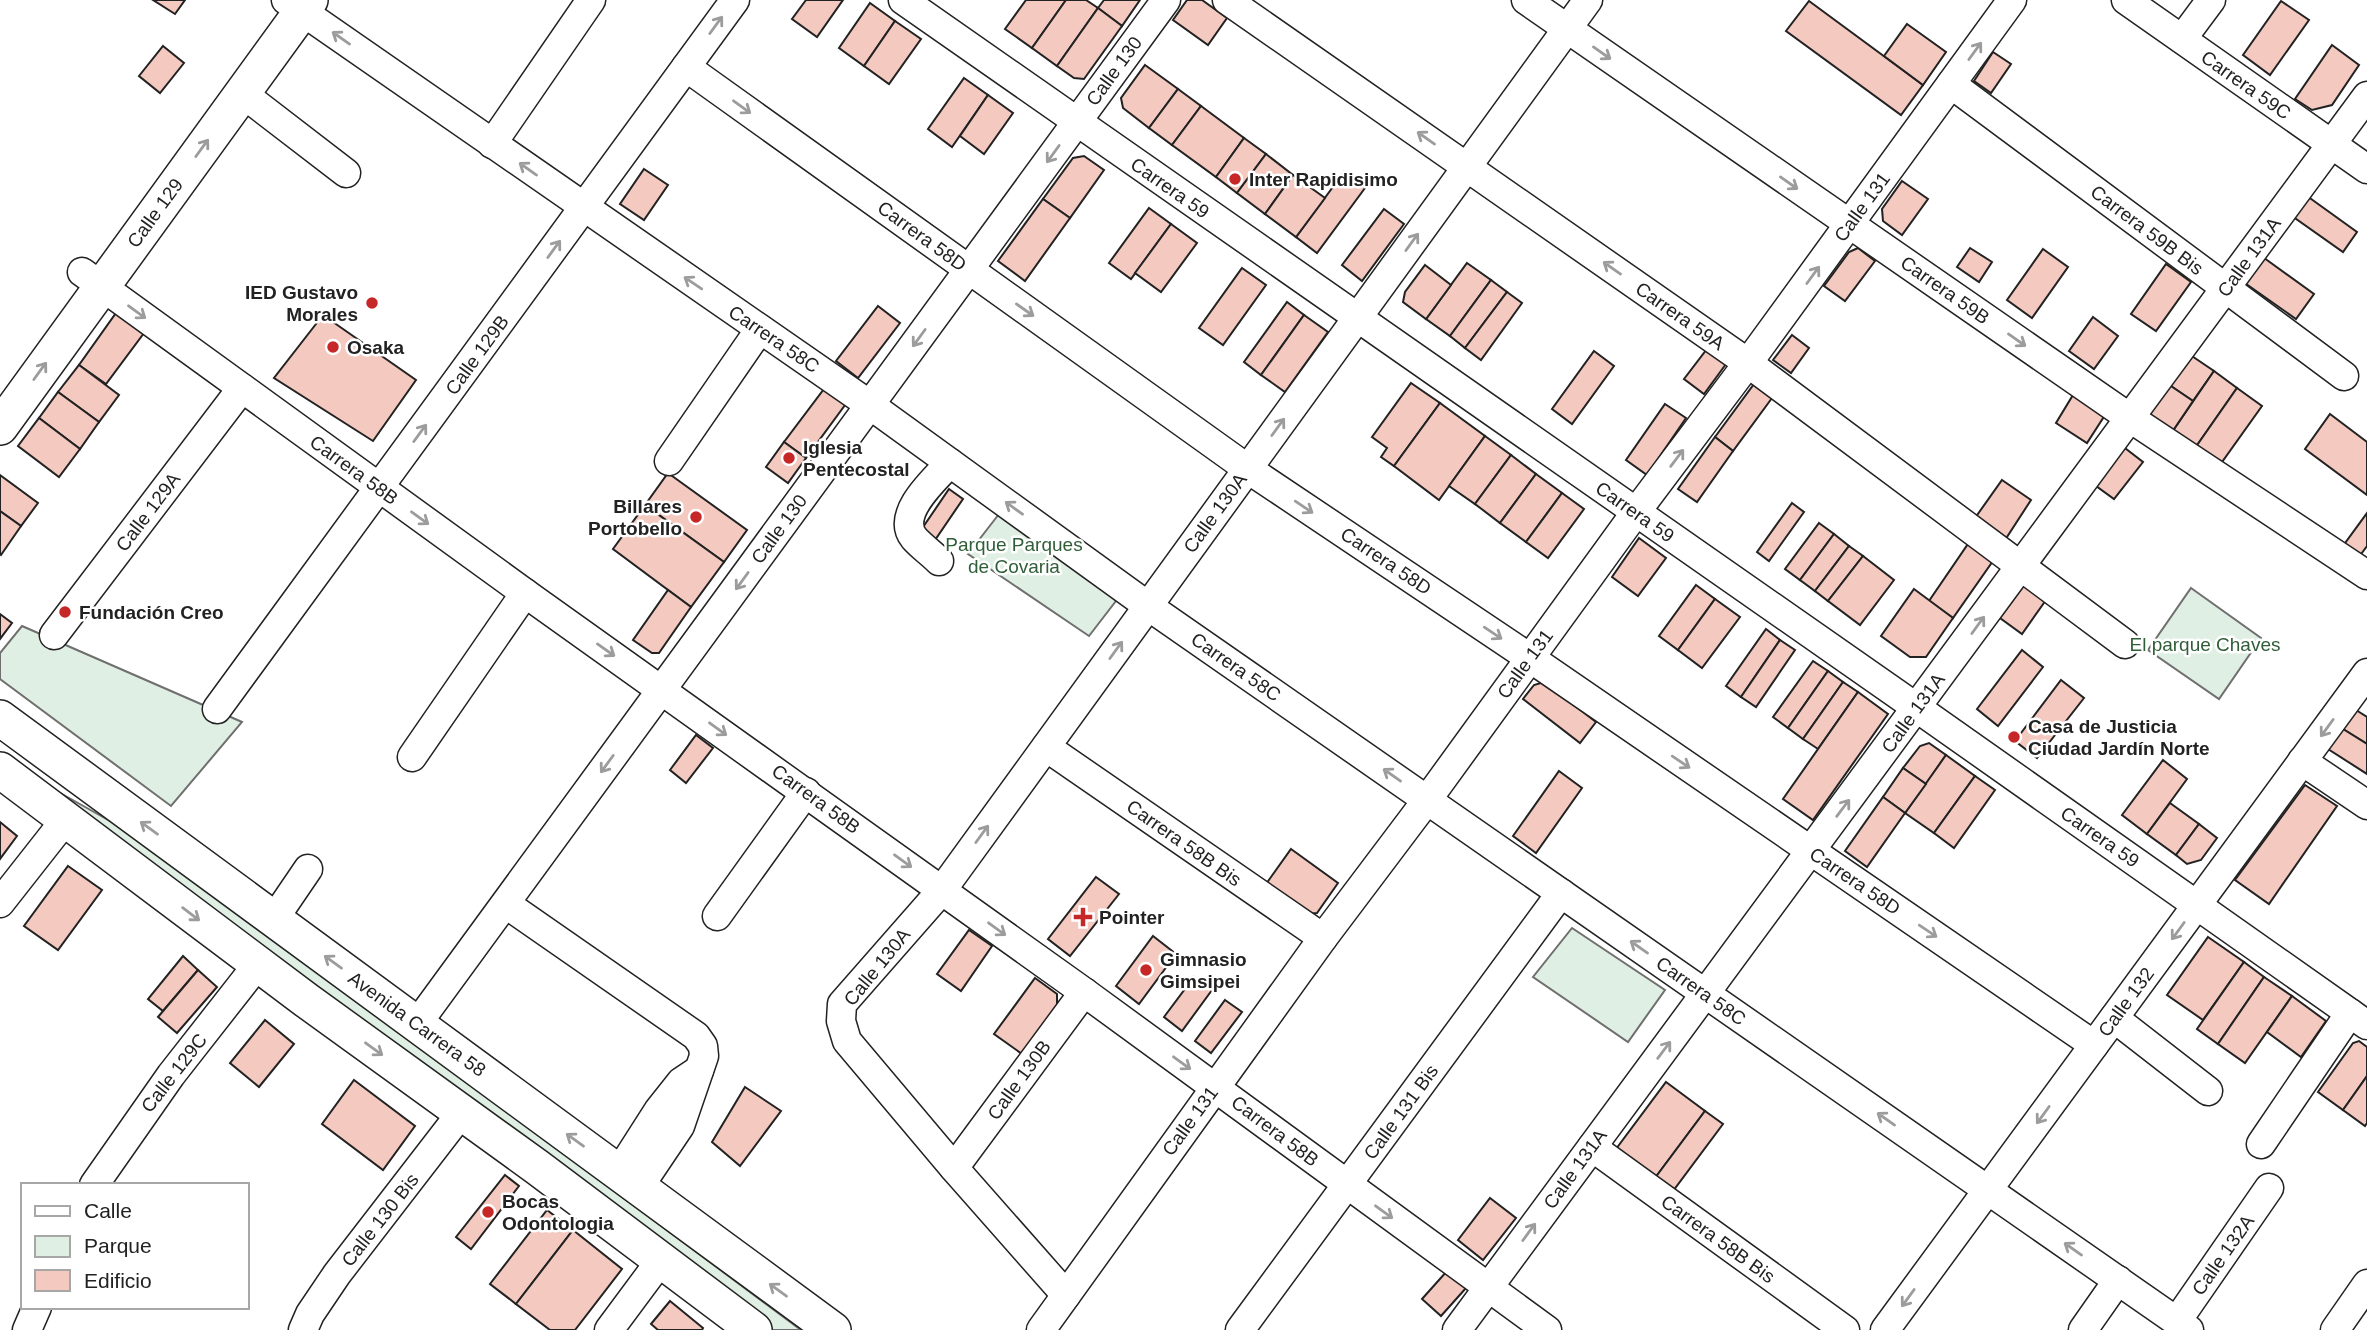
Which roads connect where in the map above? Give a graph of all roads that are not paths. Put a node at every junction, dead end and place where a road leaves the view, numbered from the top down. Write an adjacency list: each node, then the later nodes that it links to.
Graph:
1 (591, 0): 19 (street)
2 (735, 0): 14 (street, Calle 129B, one-way to 2)
3 (903, 0): 18 (street, Carrera 59)
4 (1166, 0): 18 (street, Calle 130)
5 (1227, 0): 21 (street, Carrera 59A, one-way to 5)
6 (1527, 0): 12 (street, Carrera 59B)
7 (1588, 0): 12 (street, Calle 130A)
8 (2012, 0): 15 (street, Calle 131, one-way to 8)
9 (2126, 0): 13 (street, Carrera 59C)
10 (2211, 0): 13 (street)
11 (295, 3): 16 (main road, Calle 129); 19 (street, Carrera 58C, one-way to 11); 27 (main road, Calle 129)
12 (1567, 29): 21 (street, Calle 130A); 25 (street, Carrera 59B, one-way to 25)
13 (2182, 39): 20 (street, Carrera 59C)
14 (686, 67): 24 (street, Calle 129B); 26 (street, Carrera 58D, one-way to 26)
15 (1951, 85): 25 (street, Calle 131); 28 (street, Carrera 59B Bis)
16 (243, 93): 23 (street); 27 (main road, Calle 129, one-way to 16)
17 (2367, 96): 20 (street, Calle 131A)
18 (1076, 122): 26 (street, Calle 130, one-way to 26); 29 (street, Carrera 59)
19 (492, 144): 24 (street, Carrera 58C, one-way to 19)
20 (2332, 144): 22 (street, Carrera 59C); 28 (street, Calle 131A)
21 (1467, 167): 29 (street, Calle 130A, one-way to 21); 31 (street, Carrera 59A, one-way to 21)
22 (2367, 169)
23 (346, 173)
24 (584, 208): 30 (street, Carrera 58C, one-way to 24); 41 (street, Calle 129B, one-way to 24)
25 (1849, 224): 31 (street, Calle 131, one-way to 25); 36 (street, Carrera 59B, one-way to 36)
26 (969, 270): 35 (street, Calle 130, one-way to 35); 40 (street, Carrera 58D, one-way to 40)
27 (91, 279): 33 (main road, Calle 129); 34 (street, Carrera 58B, one-way to 34); 37 (main road, Calle 129, one-way to 27)
28 (2226, 288): 32 (street, Carrera 59B Bis); 36 (street, Calle 131A)
29 (1357, 319): 40 (street, Calle 130A, one-way to 29); 42 (street, Carrera 59)
30 (760, 329): 35 (street, Carrera 58C); 38 (street)
31 (1748, 363): 42 (street, Calle 131, one-way to 31); 44 (street, Carrera 59A)
32 (2344, 376)
33 (0, 385)
34 (242, 388): 41 (street, Carrera 58B); 48 (street, Calle 129A)
35 (870, 405): 39 (street, Carrera 58C); 52 (street, Calle 130, one-way to 52)
36 (2130, 418): 44 (street, Calle 131A); 45 (street, Carrera 59B)
37 (0, 427)
38 (669, 461)
39 (950, 463): 43 (street); 47 (street, Carrera 58C, one-way to 39)
40 (1248, 469): 47 (street, Calle 130A); 50 (street, Carrera 58D, one-way to 50)
41 (380, 488): 46 (street, Carrera 58B, one-way to 46); 54 (street, Calle 129B)
42 (1636, 512): 50 (street, Calle 131); 53 (street, Carrera 59)
43 (939, 561)
44 (2021, 567): 49 (street, Carrera 59A); 53 (street, Calle 131A, one-way to 44)
45 (2367, 575)
46 (525, 593): 52 (street, Carrera 58B, one-way to 52); 57 (street)
47 (1148, 606): 56 (street, Calle 130A, one-way to 47); 61 (street, Carrera 58C, one-way to 47)
48 (54, 635)
49 (2125, 644)
50 (1530, 658): 61 (street, Calle 131); 64 (street, Carrera 58D, one-way to 64)
51 (2367, 673): 58 (street, Calle 132, one-way to 58)
52 (662, 689): 60 (street, Carrera 58B, one-way to 60); 69 (street, Calle 130, one-way to 69)
53 (1917, 708): 64 (street, Calle 131A, one-way to 53); 70 (street, Carrera 59)
54 (217, 709)
55 (0, 718): 72 (main road, Avenida Carrera 58, one-way to 55)
56 (1046, 747): 66 (street, Calle 130A, one-way to 56); 73 (street, Carrera 58B Bis)
57 (412, 757)
58 (2302, 761): 62 (street); 70 (street, Calle 132)
59 (0, 769): 63 (main road)
60 (806, 792): 66 (street, Carrera 58B, one-way to 66); 71 (street)
61 (1427, 800): 67 (street, Carrera 58C); 73 (street, Calle 131)
62 (2367, 805)
63 (66, 819): 68 (street); 74 (main road, one-way to 74)
64 (1811, 851): 76 (street, Calle 131A); 80 (street, Carrera 58D, one-way to 80)
65 (308, 869): 72 (street)
66 (942, 890): 75 (street, Carrera 58B, one-way to 75); 86 (street, Calle 130A)
67 (1560, 893): 76 (street, Carrera 58C, one-way to 67); 89 (street, Calle 131 Bis)
68 (0, 903)
69 (506, 904): 79 (street, Calle 130); 87 (street)
70 (2197, 905): 77 (street, Calle 132, one-way to 77); 78 (street, Carrera 59)
71 (717, 916)
72 (274, 919): 79 (main road, Avenida Carrera 58, one-way to 72)
73 (1323, 938): 81 (street, Calle 131)
74 (258, 964): 83 (main road, one-way to 83); 88 (street, Calle 129C)
75 (1084, 992): 81 (street, Carrera 58B, one-way to 81); 86 (street, Calle 130B)
76 (1706, 993): 85 (street, Calle 131A, one-way to 76); 91 (street, Carrera 58C, one-way to 76)
77 (2114, 1018): 80 (street, Calle 132); 82 (street)
78 (2359, 1019): 84 (street)
79 (418, 1024): 87 (main road, Avenida Carrera 58, one-way to 79)
80 (2094, 1045): 91 (street, Calle 132, one-way to 91)
81 (1215, 1087): 89 (street, Carrera 58B); 96 (street, Calle 131)
82 (2208, 1091)
83 (462, 1112): 92 (main road); 100 (street, Calle 130 Bis)
84 (2261, 1144)
85 (1592, 1147): 95 (street, Calle 131A, one-way to 85); 108 (street, Carrera 58B Bis)
86 (954, 1168): 96 (street)
87 (629, 1180): 103 (main road, Avenida Carrera 58, one-way to 87)
88 (95, 1183)
89 (1347, 1185): 95 (street, Carrera 58B, one-way to 95); 105 (street, Calle 131 Bis)
90 (2269, 1188): 98 (street, Calle 132A)
91 (1988, 1190): 93 (street, Carrera 58C, one-way to 91); 109 (street, Calle 132, one-way to 109)
92 (661, 1260): 101 (street); 102 (main road)
93 (2118, 1280): 98 (street, Carrera 58C); 110 (street)
94 (2367, 1284): 111 (street)
95 (1488, 1287): 106 (street, Calle 131A); 107 (street, Carrera 58B)
96 (1066, 1295): 104 (street, Calle 131)
97 (36, 1309): 99 (street)
98 (2183, 1326)
99 (27, 1330)
100 (303, 1330)
101 (609, 1330)
102 (754, 1330)
103 (833, 1330)
104 (1041, 1330)
105 (1240, 1330)
106 (1457, 1330)
107 (1547, 1330)
108 (1845, 1330)
109 (1885, 1330)
110 (2083, 1330)
111 (2335, 1330)

